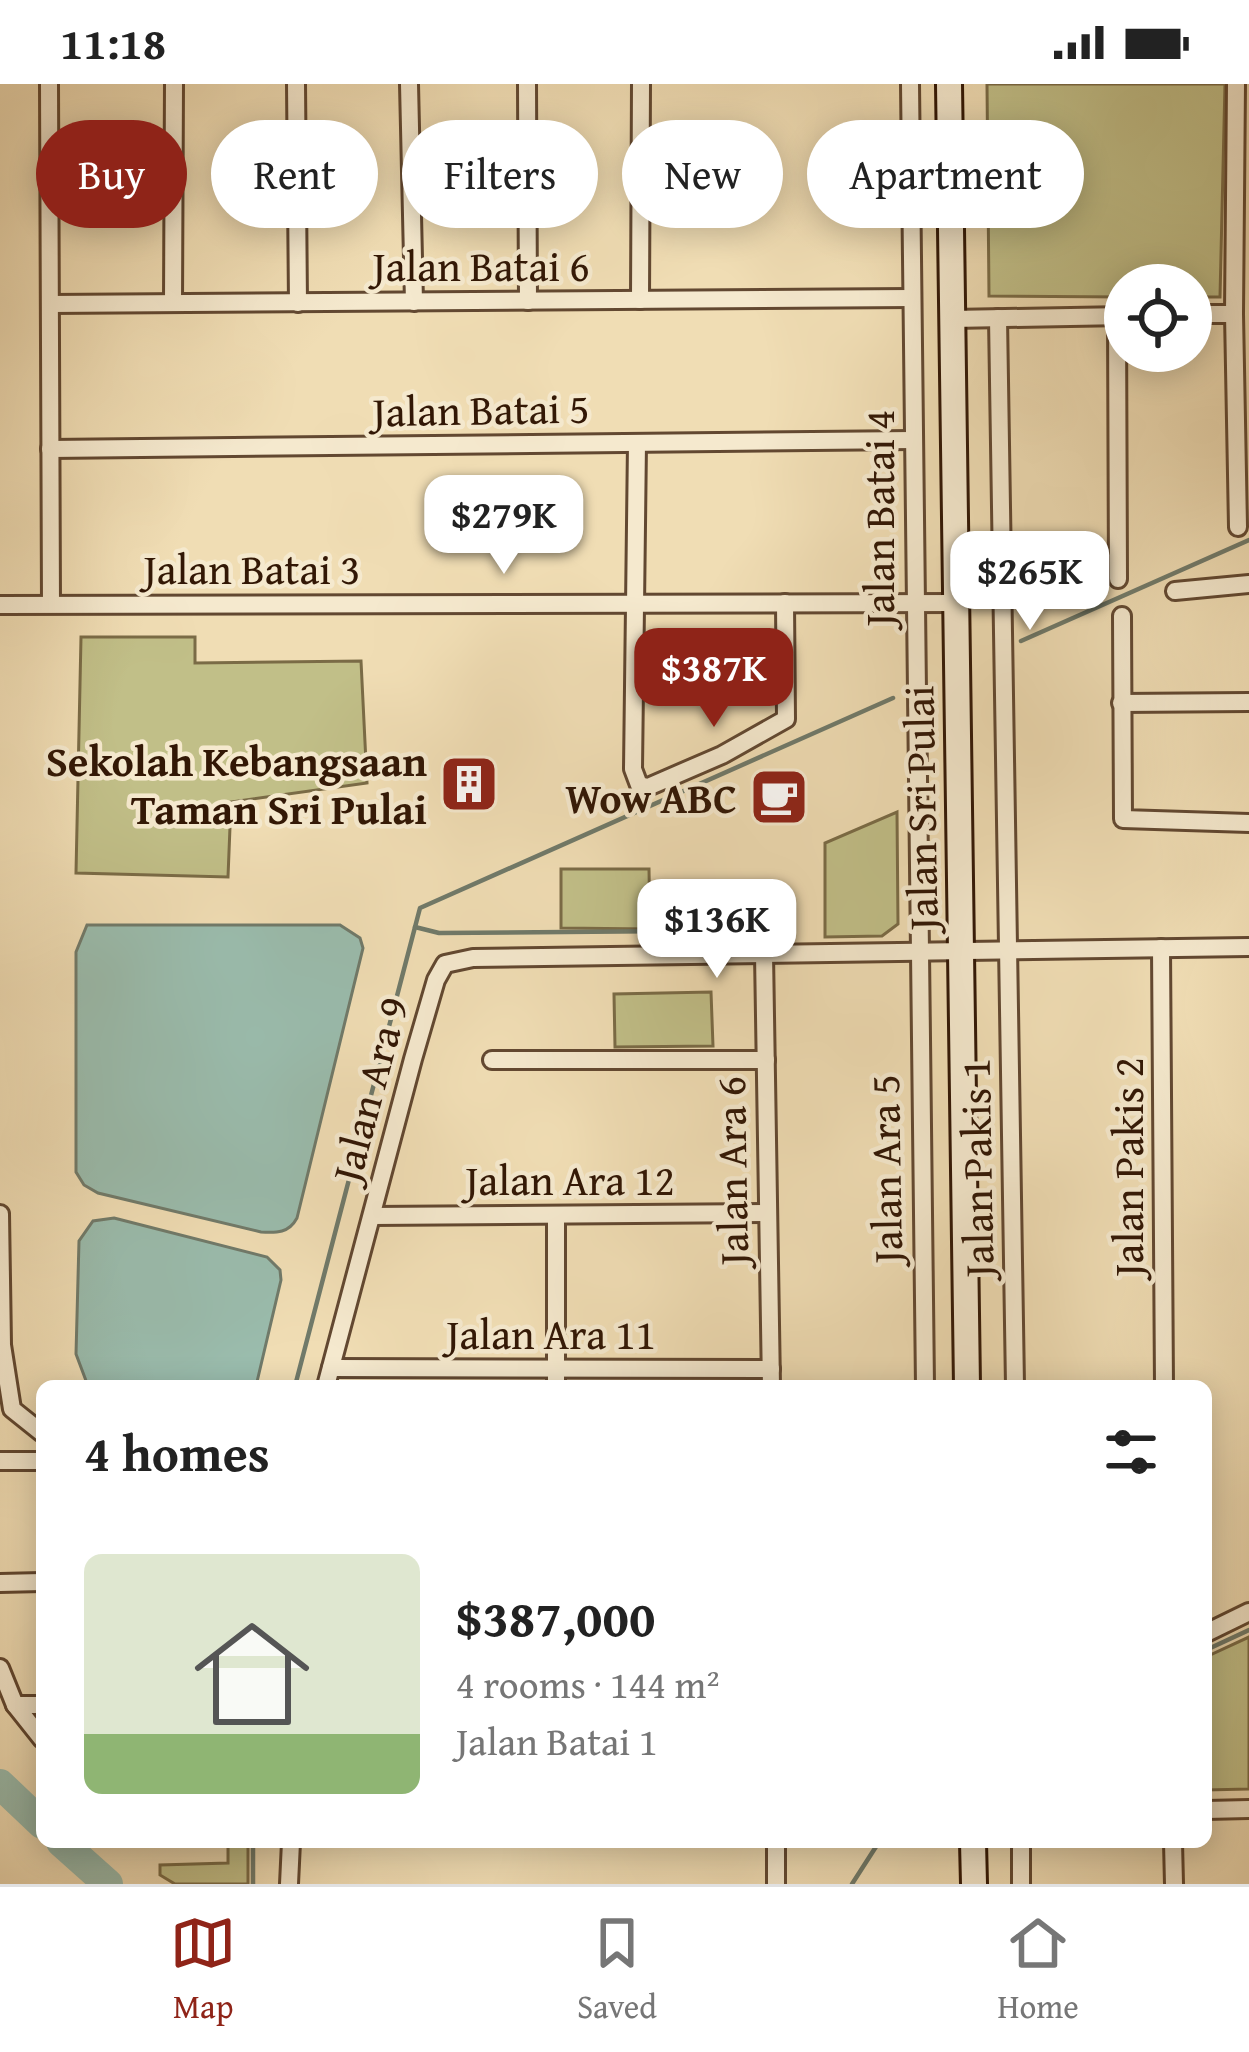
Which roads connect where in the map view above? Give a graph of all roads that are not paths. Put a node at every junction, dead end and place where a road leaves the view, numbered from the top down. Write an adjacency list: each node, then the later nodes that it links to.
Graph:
1 (49, 84): 17 (street)
2 (174, 84): 15 (street)
3 (296, 84): 16 (street)
4 (410, 84): 14 (street)
5 (526, 84): 13 (street)
6 (641, 84): 12 (street)
7 (910, 84): 11 (street, Jalan Batai 4)
8 (949, 84): 22 (street, Jalan Sri Pulai)
9 (1240, 86): 10 (street)
10 (1242, 250): 19 (street)
11 (912, 298): 12 (street, Jalan Batai 6); 25 (street, Jalan Batai 4)
12 (640, 300): 13 (street, Jalan Batai 6)
13 (528, 301): 14 (street, Jalan Batai 6)
14 (414, 302): 16 (street, Jalan Batai 6)
15 (173, 303): 16 (street, Jalan Batai 6); 17 (street, Jalan Batai 6)
16 (298, 303)
17 (50, 304): 27 (street)
18 (1212, 314): 19 (street)
19 (1234, 314): 24 (street)
20 (1104, 316): 21 (street)
21 (998, 318): 22 (street); 45 (street, Jalan Pakis 1)
22 (952, 319): 35 (street, Jalan Sri Pulai)
23 (1120, 372): 29 (street)
24 (1243, 434): 28 (street)
25 (913, 440): 26 (street, Jalan Batai 5); 32 (street, Jalan Batai 4)
26 (637, 443): 27 (street, Jalan Batai 5); 33 (street)
27 (50, 449): 36 (street)
28 (1238, 526)
29 (1118, 579)
30 (1249, 584): 31 (street)
31 (1175, 591)
32 (915, 602): 34 (street, Jalan Batai 3); 35 (street, Jalan Batai 3); 46 (street, Jalan Batai 4)
33 (634, 603): 34 (street, Jalan Batai 3); 34 (street); 36 (street, Jalan Batai 3)
34 (785, 603)
35 (956, 603): 44 (street, Jalan Sri Pulai)
36 (51, 604): 37 (street, Jalan Batai 3)
37 (0, 605)
38 (1121, 616): 40 (street)
39 (1249, 702): 40 (street)
40 (1121, 704): 41 (street)
41 (1249, 823)
42 (1249, 947): 43 (street, Jalan Ara 9)
43 (1161, 948): 45 (street, Jalan Ara 9); 61 (street, Jalan Pakis 2)
44 (961, 950): 45 (street, Jalan Ara 9); 46 (street, Jalan Ara 9); 59 (street, Jalan Sri Pulai)
45 (1010, 950): 60 (street, Jalan Pakis 1)
46 (918, 951): 47 (street, Jalan Ara 9); 58 (street, Jalan Ara 5)
47 (764, 954): 49 (street, Jalan Ara 6); 52 (street, Jalan Ara 9)
48 (492, 1060): 49 (street)
49 (766, 1060): 50 (street, Jalan Ara 6)
50 (768, 1213): 53 (street, Jalan Ara 12); 57 (street, Jalan Ara 6)
51 (0, 1214): 54 (street)
52 (372, 1216): 53 (street, Jalan Ara 12); 55 (street, Jalan Ara 9)
53 (556, 1216): 56 (street)
54 (1, 1345): 62 (street)
55 (328, 1377): 56 (street, Jalan Ara 11)
56 (556, 1378): 57 (street, Jalan Ara 11)
57 (771, 1378)
58 (925, 1380)
59 (967, 1380)
60 (1015, 1380)
61 (1164, 1380)
62 (36, 1428)
63 (0, 1461): 64 (street)
64 (36, 1461)
65 (36, 1582): 66 (street)
66 (0, 1583)
67 (1249, 1612): 68 (street)
68 (1212, 1630)
69 (0, 1668): 71 (street)
70 (36, 1705): 71 (street)
71 (15, 1706): 72 (street)
72 (36, 1732)
73 (1249, 1809): 74 (street)
74 (1212, 1810)
75 (291, 1848): 80 (street)
76 (776, 1848): 81 (street)
77 (973, 1848): 82 (street)
78 (1021, 1848): 83 (street)
79 (1173, 1848): 84 (street)
80 (289, 1884)
81 (776, 1884)
82 (974, 1884)
83 (1022, 1884)
84 (1174, 1884)

